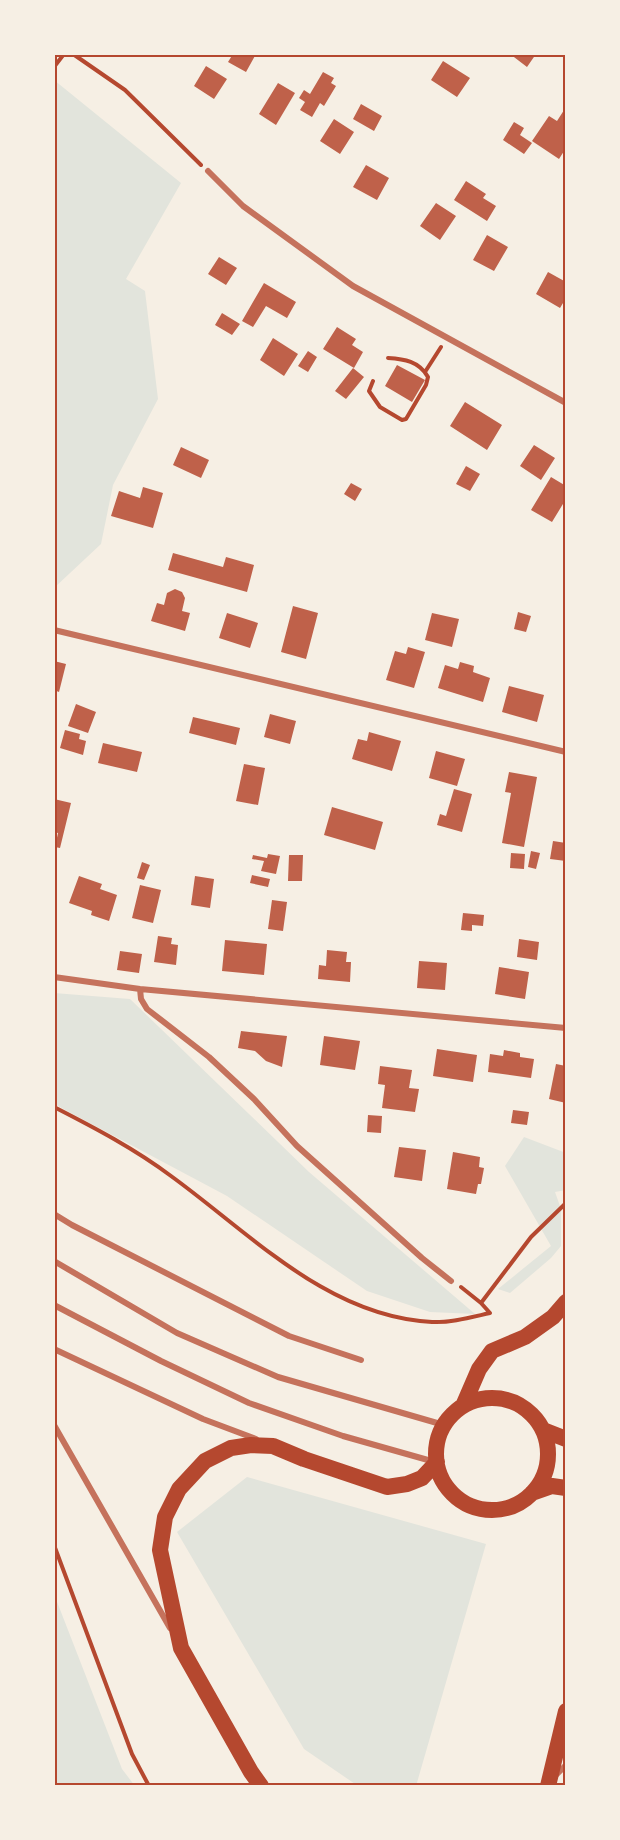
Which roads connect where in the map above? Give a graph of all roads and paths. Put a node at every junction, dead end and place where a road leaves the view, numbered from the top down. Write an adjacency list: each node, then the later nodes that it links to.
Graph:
1 (64, 54): 3 (path)
2 (73, 54): 4 (path)
3 (54, 67)
4 (208, 171): 5 (street)
5 (446, 338): 7 (path); 9 (street)
6 (388, 358): 7 (path)
7 (425, 372): 8 (path)
8 (373, 381)
9 (566, 403)
10 (54, 630): 11 (street)
11 (566, 752)
12 (54, 977): 13 (street)
13 (140, 989): 14 (street); 19 (street)
14 (566, 1029)
15 (54, 1107): 21 (path)
16 (566, 1203): 21 (path)
17 (54, 1214): 24 (street)
18 (54, 1261): 27 (street)
19 (452, 1281): 21 (path)
20 (566, 1302): 25 (highway)
21 (481, 1303)
22 (54, 1305): 31 (street)
23 (54, 1348): 30 (street)
24 (361, 1360)
25 (463, 1406): 27 (highway); 28 (highway)
26 (54, 1425): 35 (street)
27 (444, 1425): 31 (highway)
28 (543, 1430): 29 (highway); 33 (highway)
29 (566, 1439)
30 (273, 1446): 31 (highway); 35 (highway)
31 (437, 1462): 33 (highway)
32 (566, 1488): 33 (highway)
33 (532, 1493)
34 (54, 1545): 38 (path)
35 (181, 1648): 39 (highway)
36 (566, 1711): 40 (highway)
37 (566, 1765): 40 (street)
38 (148, 1786)
39 (261, 1786)
40 (547, 1786)

